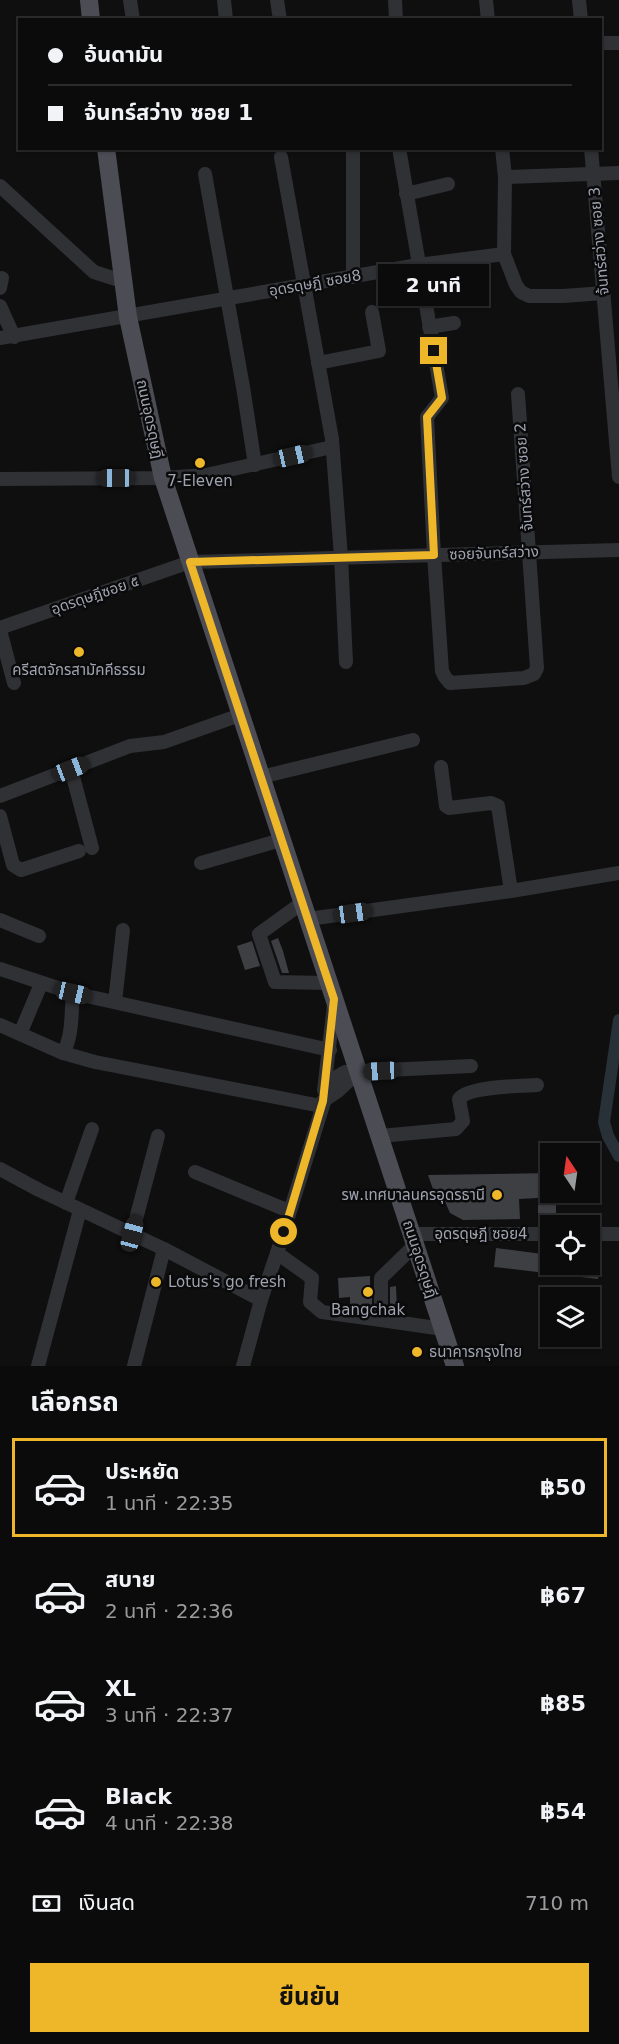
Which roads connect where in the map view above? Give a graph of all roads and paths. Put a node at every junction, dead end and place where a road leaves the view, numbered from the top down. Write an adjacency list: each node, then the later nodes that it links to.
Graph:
1 (89, 0): 8 (main road)
2 (130, 0): 9 (street)
3 (224, 0): 10 (street)
4 (277, 0): 11 (street)
5 (395, 0): 12 (street)
6 (486, 0): 13 (street)
7 (579, 0): 14 (street)
8 (91, 18)
9 (133, 18)
10 (226, 18)
11 (280, 18)
12 (396, 18)
13 (488, 18)
14 (581, 18)
15 (602, 43): 16 (street)
16 (619, 43)
17 (106, 150): 33 (main road, ถนนอุดรดุษฎี)
18 (352, 150): 32 (street)
19 (399, 150): 29 (street)
20 (502, 150): 26 (street)
21 (591, 150): 25 (street, จ้นทร์สว่าง ซอย 3)
22 (281, 157): 34 (street)
23 (619, 173): 25 (street)
24 (205, 174): 36 (street)
25 (594, 174): 26 (street); 35 (street, จ้นทร์สว่าง ซอย 3)
26 (506, 177): 30 (street)
27 (448, 184): 29 (street)
28 (0, 186): 33 (street)
29 (406, 194): 31 (street)
30 (504, 254): 31 (street, อุดรดุษฎี ซอย8); 35 (street)
31 (418, 265): 32 (street, อุดรดุษฎี ซอย8); 41 (street)
32 (353, 277): 34 (street, อุดรดุษฎี ซอย8)
33 (122, 281): 39 (main road, ถนนอุดรดุษฎี)
34 (303, 286): 36 (street, อุดรดุษฎี ซอย8); 43 (street)
35 (604, 293): 44 (street, จ้นทร์สว่าง ซอย 3)
36 (226, 298): 39 (street, อุดรดุษฎี ซอย8); 47 (street)
37 (0, 306): 42 (street)
38 (372, 312): 43 (street)
39 (128, 317): 42 (street, อุดรดุษฎี ซอย8); 49 (main road, ถนนอุดรดุษฎี)
40 (454, 323): 41 (street)
41 (429, 327): 53 (street)
42 (7, 338)
43 (318, 363): 46 (street)
44 (615, 385): 48 (street, จ้นทร์สว่าง ซอย 3)
45 (518, 394): 52 (street, จ้นทร์สว่าง ซอย 2)
46 (332, 447): 47 (street); 54 (street)
47 (255, 465): 49 (street)
48 (619, 477)
49 (163, 478): 50 (street); 55 (main road, ถนนอุดรดุษฎี)
50 (0, 479)
51 (619, 550): 52 (street, ซอยจันทร์สว่าง)
52 (530, 552): 53 (street, ซอยจันทร์สว่าง); 53 (street, จ้นทร์สว่าง ซอย 2)
53 (434, 555): 54 (street, ซอยจันทร์สว่าง)
54 (341, 557): 55 (street, ซอยจันทร์สว่าง); 57 (street)
55 (190, 562): 56 (street, อุดรดุษฎีซอย ๕); 59 (main road, ถนนอุดรดุษฎี)
56 (0, 629): 58 (street)
57 (346, 662)
58 (15, 683)
59 (240, 715): 62 (street); 63 (main road, ถนนอุดรดุษฎี)
60 (413, 740): 63 (street)
61 (441, 767): 69 (street)
62 (71, 769): 64 (street); 65 (street)
63 (261, 777): 66 (main road, ถนนอุดรดุษฎี)
64 (0, 796)
65 (0, 816)
66 (281, 840): 67 (street); 70 (main road, ถนนอุดรดุษฎี)
67 (201, 863)
68 (619, 873): 69 (street)
69 (511, 891): 70 (street)
70 (305, 911): 76 (main road, ถนนอุดรดุษฎี); 76 (street)
71 (0, 920): 73 (street)
72 (123, 930): 78 (street)
73 (39, 936)
74 (0, 969): 75 (street)
75 (41, 984): 77 (street); 80 (street)
76 (331, 991): 81 (street); 84 (main road, ถนนอุดรดุษฎี)
77 (73, 993): 78 (street); 82 (street)
78 (115, 1002): 81 (street)
79 (0, 1025): 80 (street)
80 (20, 1034): 82 (street)
81 (330, 1050): 86 (street)
82 (63, 1053): 86 (street)
83 (471, 1066): 84 (street)
84 (358, 1072): 86 (street); 89 (main road, ถนนอุดรดุษฎี)
85 (537, 1085): 89 (street)
86 (322, 1104): 94 (street)
87 (92, 1129): 92 (street)
88 (158, 1136): 95 (street)
89 (380, 1136): 99 (main road, ถนนอุดรดุษฎี)
90 (0, 1169): 92 (street)
91 (195, 1172): 94 (street)
92 (66, 1203): 93 (street)
93 (80, 1210): 95 (street); 105 (street)
94 (290, 1211): 101 (street)
95 (132, 1234): 100 (street)
96 (540, 1234): 99 (street, อุดรดุษฎี ซอย4)
97 (600, 1234): 98 (street)
98 (619, 1234)
99 (413, 1239): 103 (street); 104 (main road, ถนนอุดรดุษฎี)
100 (164, 1249): 102 (street); 106 (street)
101 (278, 1253): 102 (street); 103 (street)
102 (261, 1300): 107 (street)
103 (381, 1320): 104 (street)
104 (442, 1329): 108 (main road, ถนนอุดรดุษฎี)
105 (38, 1366)
106 (134, 1366)
107 (243, 1366)
108 (455, 1366)

